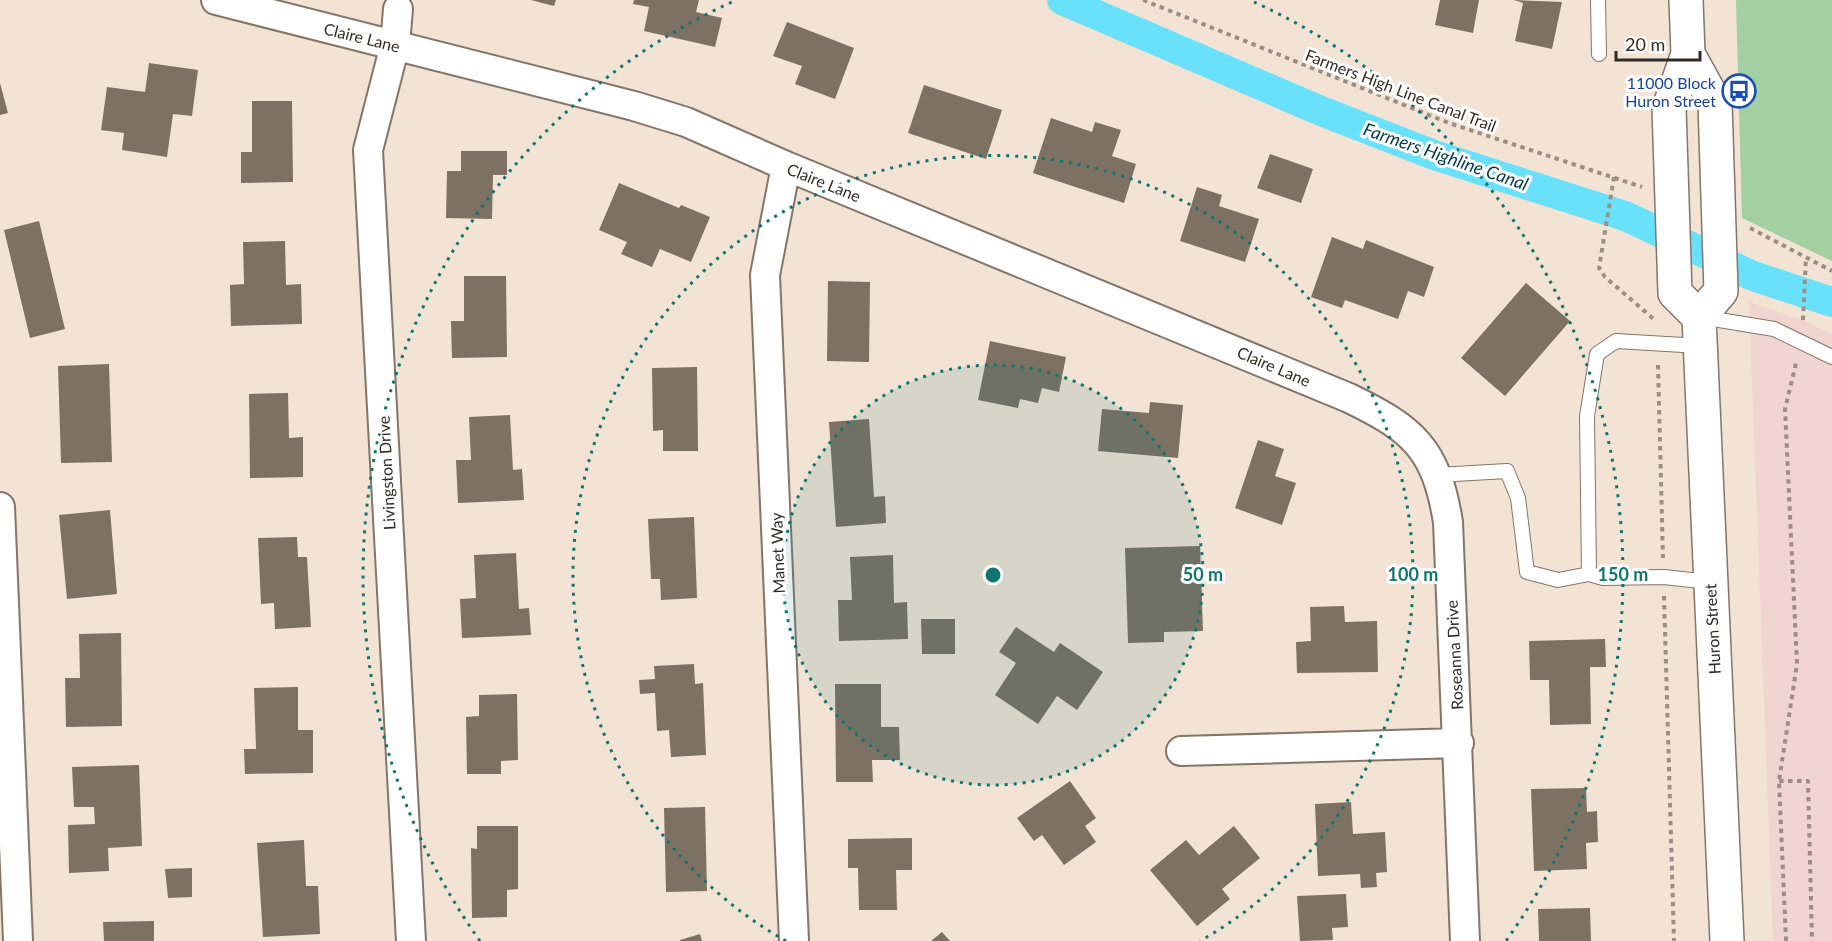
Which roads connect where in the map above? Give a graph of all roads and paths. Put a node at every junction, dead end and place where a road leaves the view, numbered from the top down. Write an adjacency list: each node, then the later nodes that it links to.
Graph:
1 (216, 0): 6 (street, Claire Lane)
2 (1143, 0): 10 (path, Farmers High Line Canal Trail)
3 (1598, 0): 7 (lane)
4 (1686, 0): 8 (main road)
5 (398, 9): 6 (street, Livingston Drive)
6 (395, 45): 9 (street, Claire Lane); 28 (street, Livingston Drive)
7 (1599, 54)
8 (1688, 54): 11 (main road); 12 (main road)
9 (786, 166): 19 (street, Claire Lane); 29 (street, Manet Way)
10 (1614, 177): 11 (path, Farmers High Line Canal Trail); 13 (path)
11 (1659, 193): 16 (main road)
12 (1734, 221): 14 (path); 16 (main road)
13 (1600, 254)
14 (1806, 257): 15 (path); 17 (path)
15 (1832, 271)
16 (1700, 331): 17 (lane); 22 (lane); 23 (main road, Huron Street)
17 (1802, 342): 18 (lane); 26 (path)
18 (1832, 357)
19 (1408, 432): 20 (street, Roseanna Drive)
20 (1437, 475): 22 (lane); 24 (street, Roseanna Drive)
21 (0, 507): 27 (street)
22 (1589, 574): 23 (lane)
23 (1709, 582): 31 (main road, Huron Street)
24 (1459, 743): 25 (street); 30 (street, Roseanna Drive)
25 (1182, 751)
26 (1779, 781): 32 (path); 33 (path)
27 (18, 941)
28 (411, 941)
29 (794, 941)
30 (1466, 941)
31 (1727, 941)
32 (1786, 941)
33 (1812, 941)

